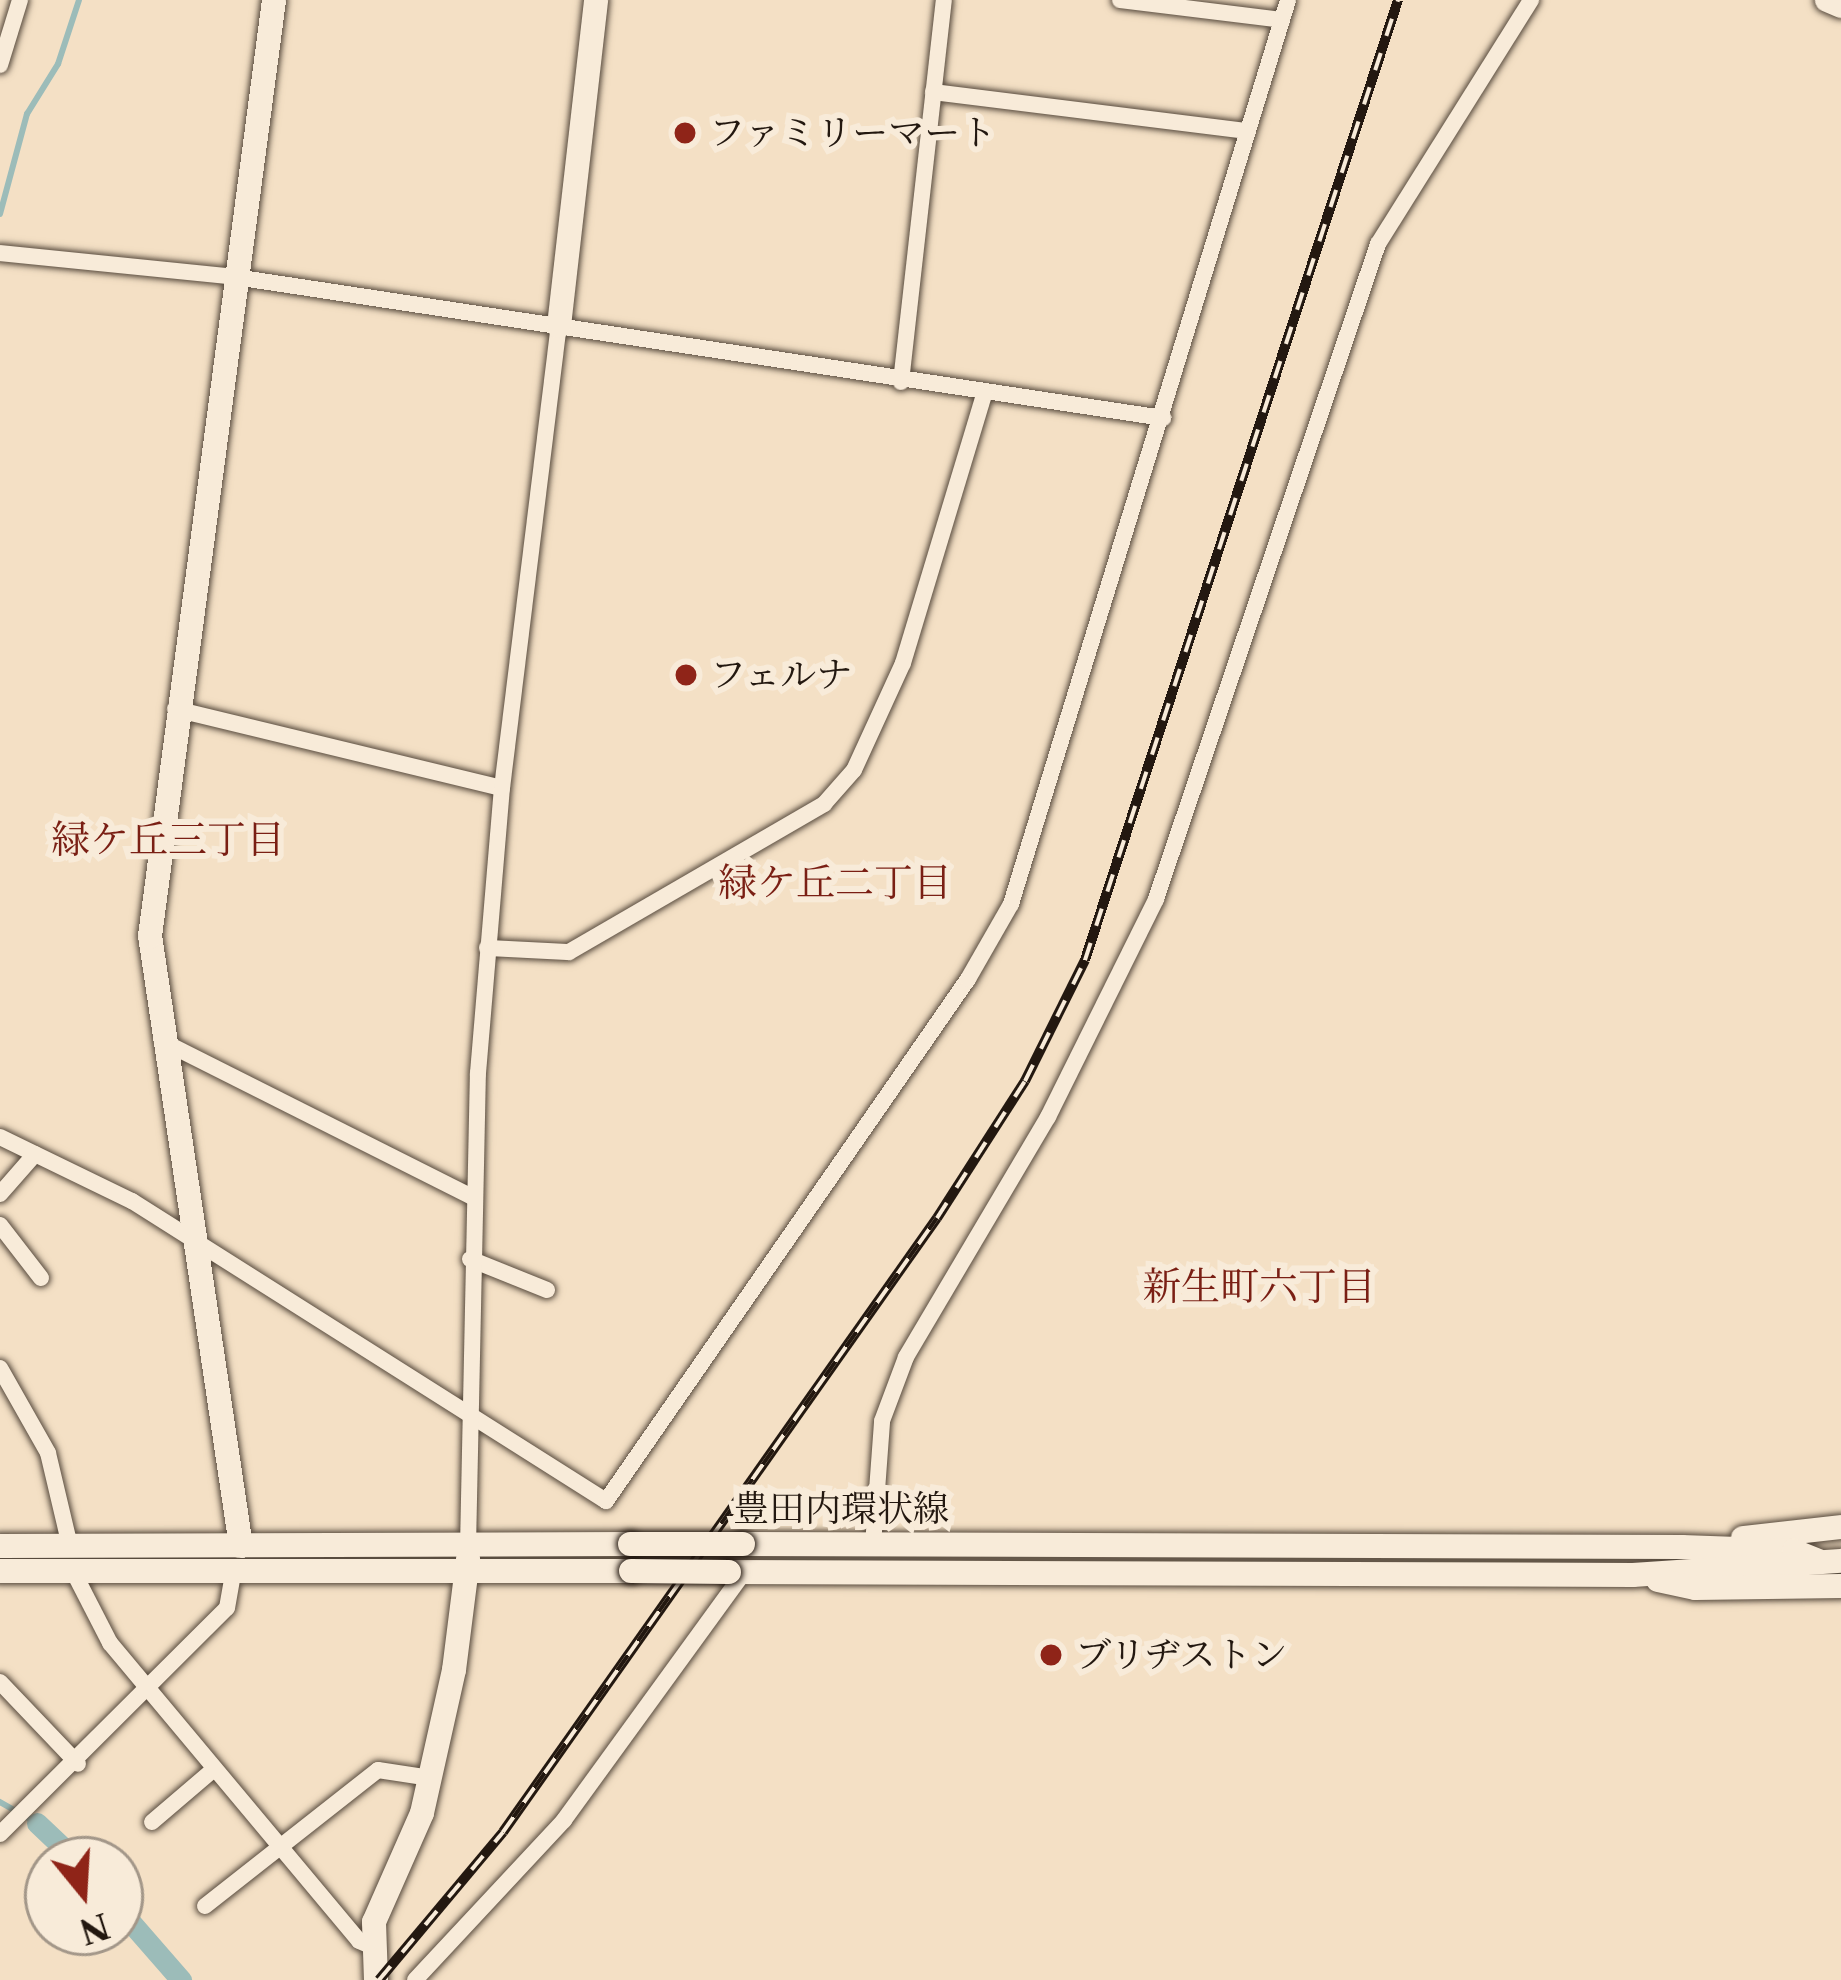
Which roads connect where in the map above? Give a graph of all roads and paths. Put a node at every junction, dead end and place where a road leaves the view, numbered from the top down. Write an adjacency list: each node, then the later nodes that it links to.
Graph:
1 (20, 0): 11 (street)
2 (274, 0): 15 (street)
3 (596, 0): 16 (street)
4 (944, 0): 12 (street)
5 (1120, 0): 10 (street)
6 (1288, 0): 10 (street)
7 (1531, 0): 36 (street)
8 (1827, 0): 9 (street)
9 (1841, 6)
10 (1282, 20): 13 (street)
11 (0, 64)
12 (934, 92): 13 (street); 17 (street)
13 (1248, 131): 19 (street)
14 (0, 253): 15 (street)
15 (235, 277): 16 (street); 20 (street)
16 (559, 326): 17 (street); 21 (street)
17 (901, 382): 18 (street)
18 (984, 394): 19 (street); 22 (street)
19 (1163, 418): 34 (street)
20 (175, 709): 21 (street); 23 (street)
21 (502, 788): 22 (street)
22 (488, 948): 27 (street)
23 (162, 1041): 27 (street); 29 (street)
24 (0, 1137): 25 (street)
25 (35, 1154): 26 (street); 29 (street)
26 (0, 1194)
27 (474, 1198): 30 (street)
28 (0, 1225): 31 (street)
29 (194, 1239): 34 (street); 40 (street)
30 (470, 1259): 32 (street); 34 (street)
31 (41, 1278)
32 (548, 1290)
33 (0, 1368): 41 (street)
34 (469, 1417): 38 (street)
35 (1841, 1527): 39 (street)
36 (873, 1545): 38 (street, 豊田内環状線, bridge); 39 (street, 豊田内環状線)
37 (0, 1546): 41 (street, 豊田内環状線)
38 (468, 1547): 40 (street, 豊田内環状線); 45 (street)
39 (1682, 1547): 42 (street)
40 (237, 1557): 41 (street, 豊田内環状線); 45 (street, 豊田内環状線); 49 (street)
41 (72, 1558): 43 (street, 豊田内環状線); 49 (street)
42 (1831, 1561): 46 (street)
43 (0, 1571)
44 (736, 1572): 45 (street, 豊田内環状線, bridge); 46 (street, 豊田内環状線); 59 (street)
45 (468, 1575): 52 (street)
46 (1633, 1575): 47 (street)
47 (1841, 1586)
48 (0, 1682): 50 (street)
49 (149, 1691): 50 (street); 51 (street)
50 (79, 1764): 54 (street)
51 (214, 1768): 53 (street); 55 (street)
52 (430, 1778): 55 (street); 57 (street)
53 (152, 1822)
54 (0, 1834)
55 (280, 1847): 56 (street); 57 (street)
56 (205, 1906)
57 (373, 1947): 58 (street)
58 (376, 1980)
59 (415, 1980)

